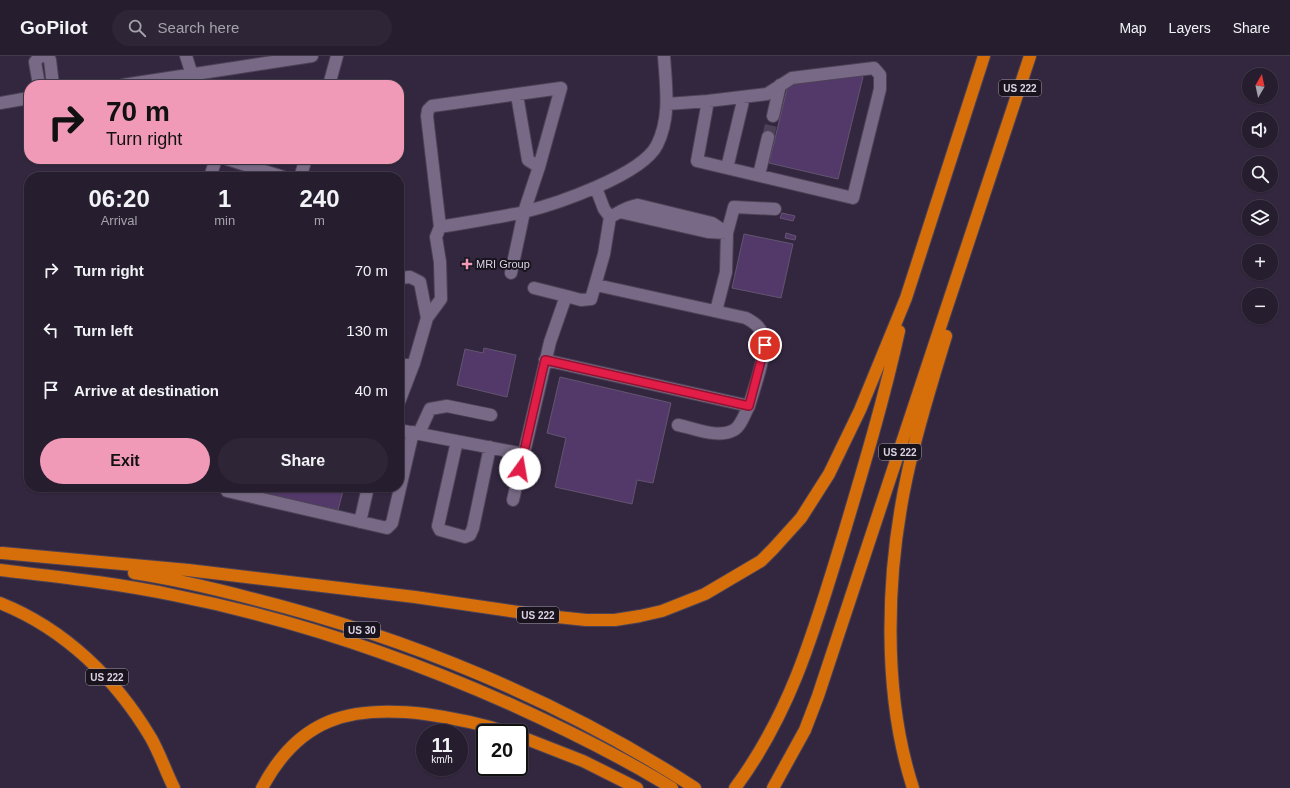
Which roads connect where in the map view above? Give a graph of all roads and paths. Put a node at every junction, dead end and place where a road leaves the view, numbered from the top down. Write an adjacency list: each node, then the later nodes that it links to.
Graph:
1 (40, 56): 10 (street)
2 (46, 56): 11 (street)
3 (186, 56): 9 (street)
4 (312, 56): 9 (street)
5 (337, 56): 13 (street)
6 (664, 56): 20 (street)
7 (984, 56): 42 (highway, US 222)
8 (1030, 56): 22 (highway, US 222)
9 (192, 75): 12 (street)
10 (38, 80)
11 (52, 80)
12 (158, 80)
13 (330, 80)
14 (780, 85): 16 (street); 21 (street); 28 (street)
15 (517, 95): 25 (street); 25 (street); 33 (street)
16 (744, 97): 18 (street); 26 (street)
17 (24, 99): 19 (street)
18 (708, 101): 20 (street); 26 (street)
19 (0, 103)
20 (667, 104): 29 (street)
21 (773, 116)
22 (1010, 119): 68 (highway, US 222); 75 (highway)
23 (768, 137): 28 (street)
24 (243, 164): 27 (street)
25 (540, 167): 31 (street)
26 (727, 168): 28 (street)
27 (267, 172)
28 (759, 176)
29 (596, 188): 31 (street); 32 (street)
30 (775, 209): 34 (street)
31 (524, 212): 33 (street); 35 (street)
32 (615, 215): 34 (street); 39 (street)
33 (440, 227): 37 (street)
34 (726, 233): 43 (street)
35 (511, 272)
36 (404, 278): 38 (street)
37 (440, 283): 38 (street); 44 (street)
38 (421, 286): 44 (street)
39 (596, 286): 41 (street); 43 (street)
40 (534, 288): 41 (street)
41 (566, 296): 45 (street)
42 (906, 298): 63 (highway, US 222); 74 (highway)
43 (716, 311): 49 (street)
44 (428, 318): 46 (street)
45 (545, 360): 49 (street); 56 (street)
46 (414, 362): 47 (street); 48 (street)
47 (404, 365)
48 (404, 389)
49 (749, 406): 51 (street)
50 (491, 415): 53 (street)
51 (678, 424)
52 (404, 431): 53 (street)
53 (416, 433): 54 (street); 57 (street)
54 (457, 441): 55 (street); 55 (street)
55 (490, 448): 56 (street)
56 (524, 454): 61 (street)
57 (404, 463)
58 (232, 492): 62 (street)
59 (367, 492): 62 (street)
60 (398, 492): 62 (street)
61 (513, 500)
62 (360, 522)
63 (1, 553): 73 (highway, US 30)
64 (0, 570): 72 (highway, US 30)
65 (0, 603): 69 (highway, US 222)
66 (478, 724): 70 (highway)
67 (528, 740): 71 (highway)
68 (775, 783)
69 (174, 788)
70 (262, 788)
71 (637, 788)
72 (672, 788)
73 (695, 788)
74 (735, 788)
75 (914, 788)

